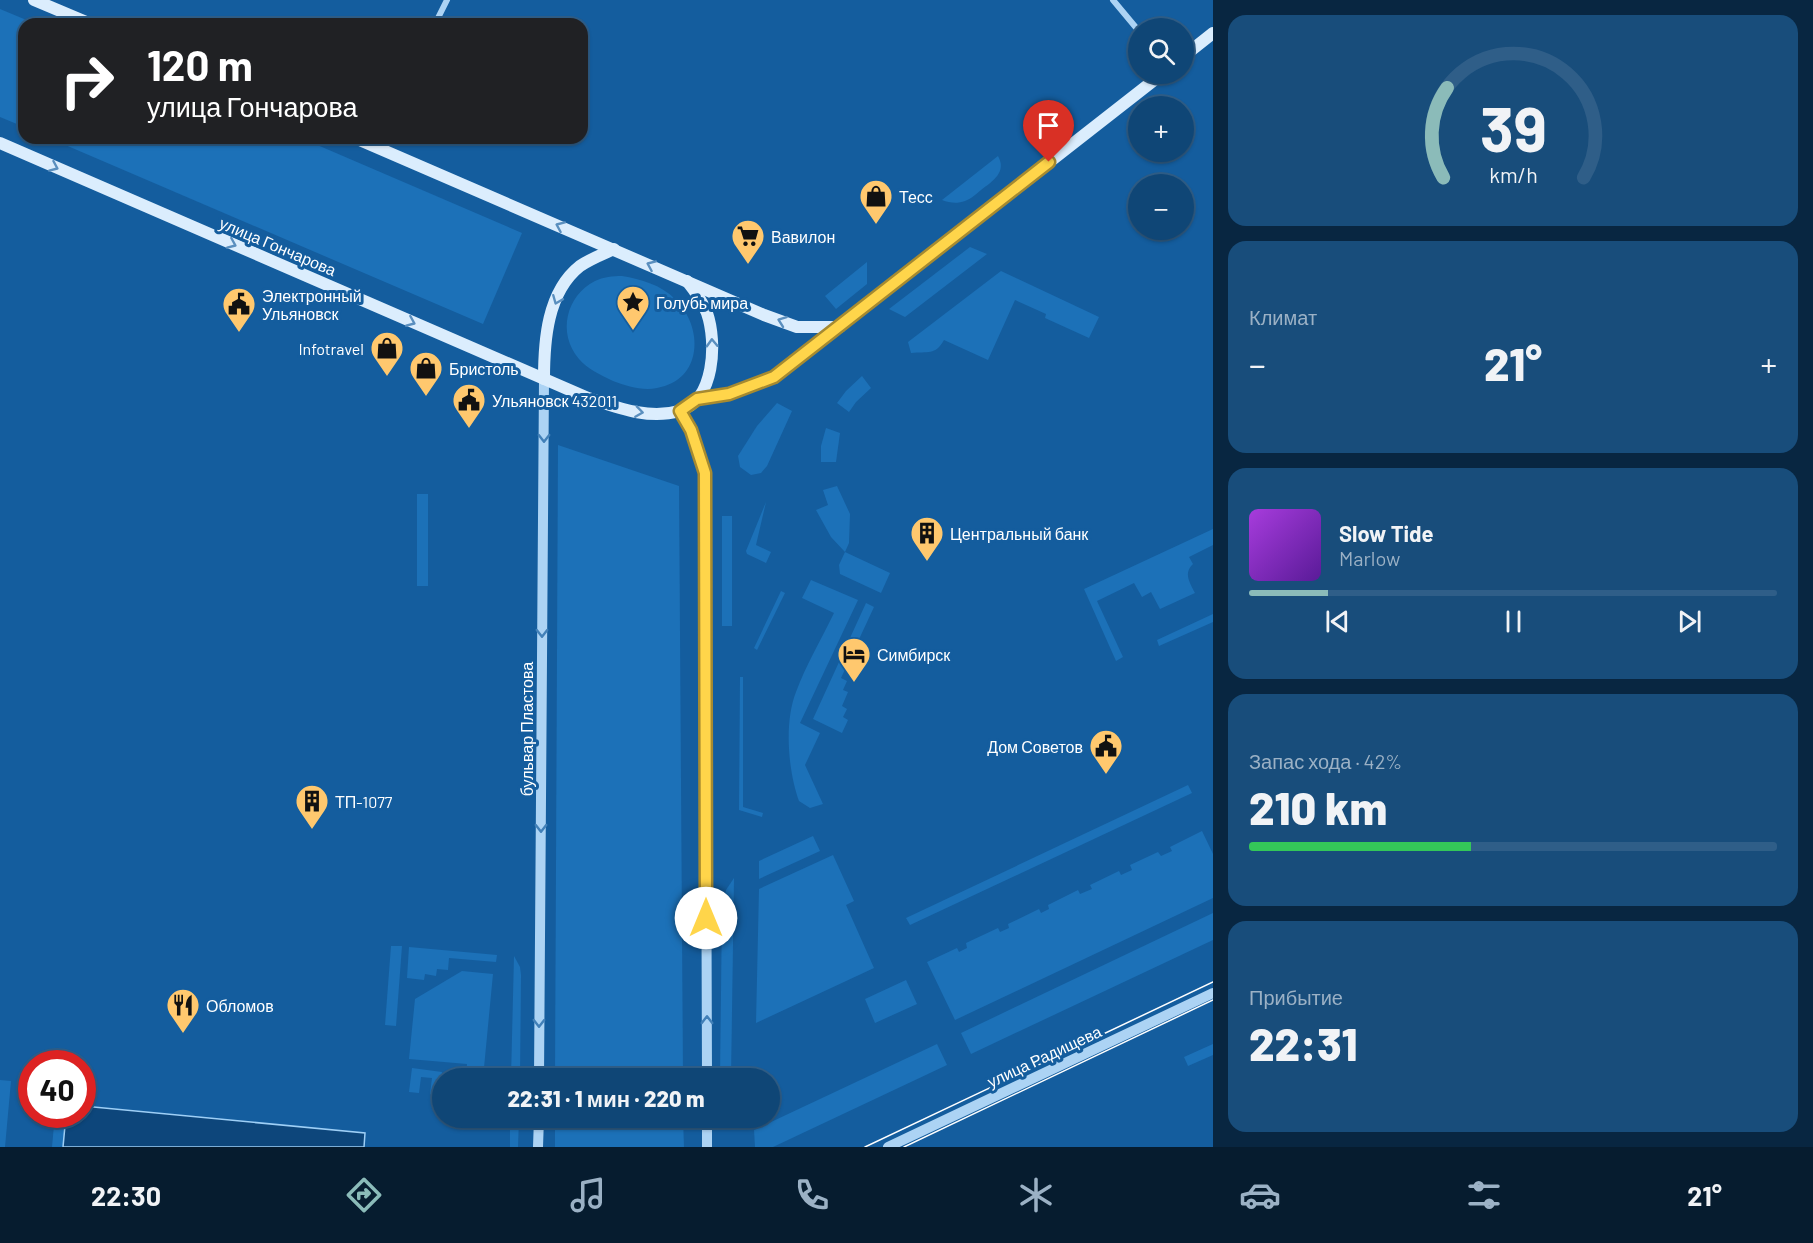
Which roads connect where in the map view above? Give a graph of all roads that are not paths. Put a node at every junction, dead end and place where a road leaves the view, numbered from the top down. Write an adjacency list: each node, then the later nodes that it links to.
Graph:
1 (34, 0): 4 (main road)
2 (447, 0): 5 (street)
3 (1113, 0): 6 (street)
4 (77, 18)
5 (438, 18)
6 (1128, 18)
7 (1213, 33): 8 (main road)
8 (1194, 48)
9 (1149, 84): 14 (main road)
10 (0, 143): 15 (main road, улица Гончарова, one-way to 15)
11 (380, 144): 12 (main road, one-way to 11)
12 (614, 249): 13 (main road, one-way to 12); 15 (main road, one-way to 15)
13 (687, 281): 14 (main road, one-way to 13); 16 (main road, one-way to 13)
14 (840, 327): 16 (main road)
15 (544, 379): 17 (main road, улица Гончарова, one-way to 17); 19 (street, бульвар Пластова, one-way to 19)
16 (697, 399): 17 (main road)
17 (680, 411): 20 (street, one-way to 17)
18 (1213, 993): 25 (street, улица Радищева)
19 (539, 1068)
20 (707, 1068)
21 (538, 1128): 23 (street)
22 (707, 1128): 24 (street)
23 (538, 1147)
24 (707, 1147)
25 (888, 1147)

